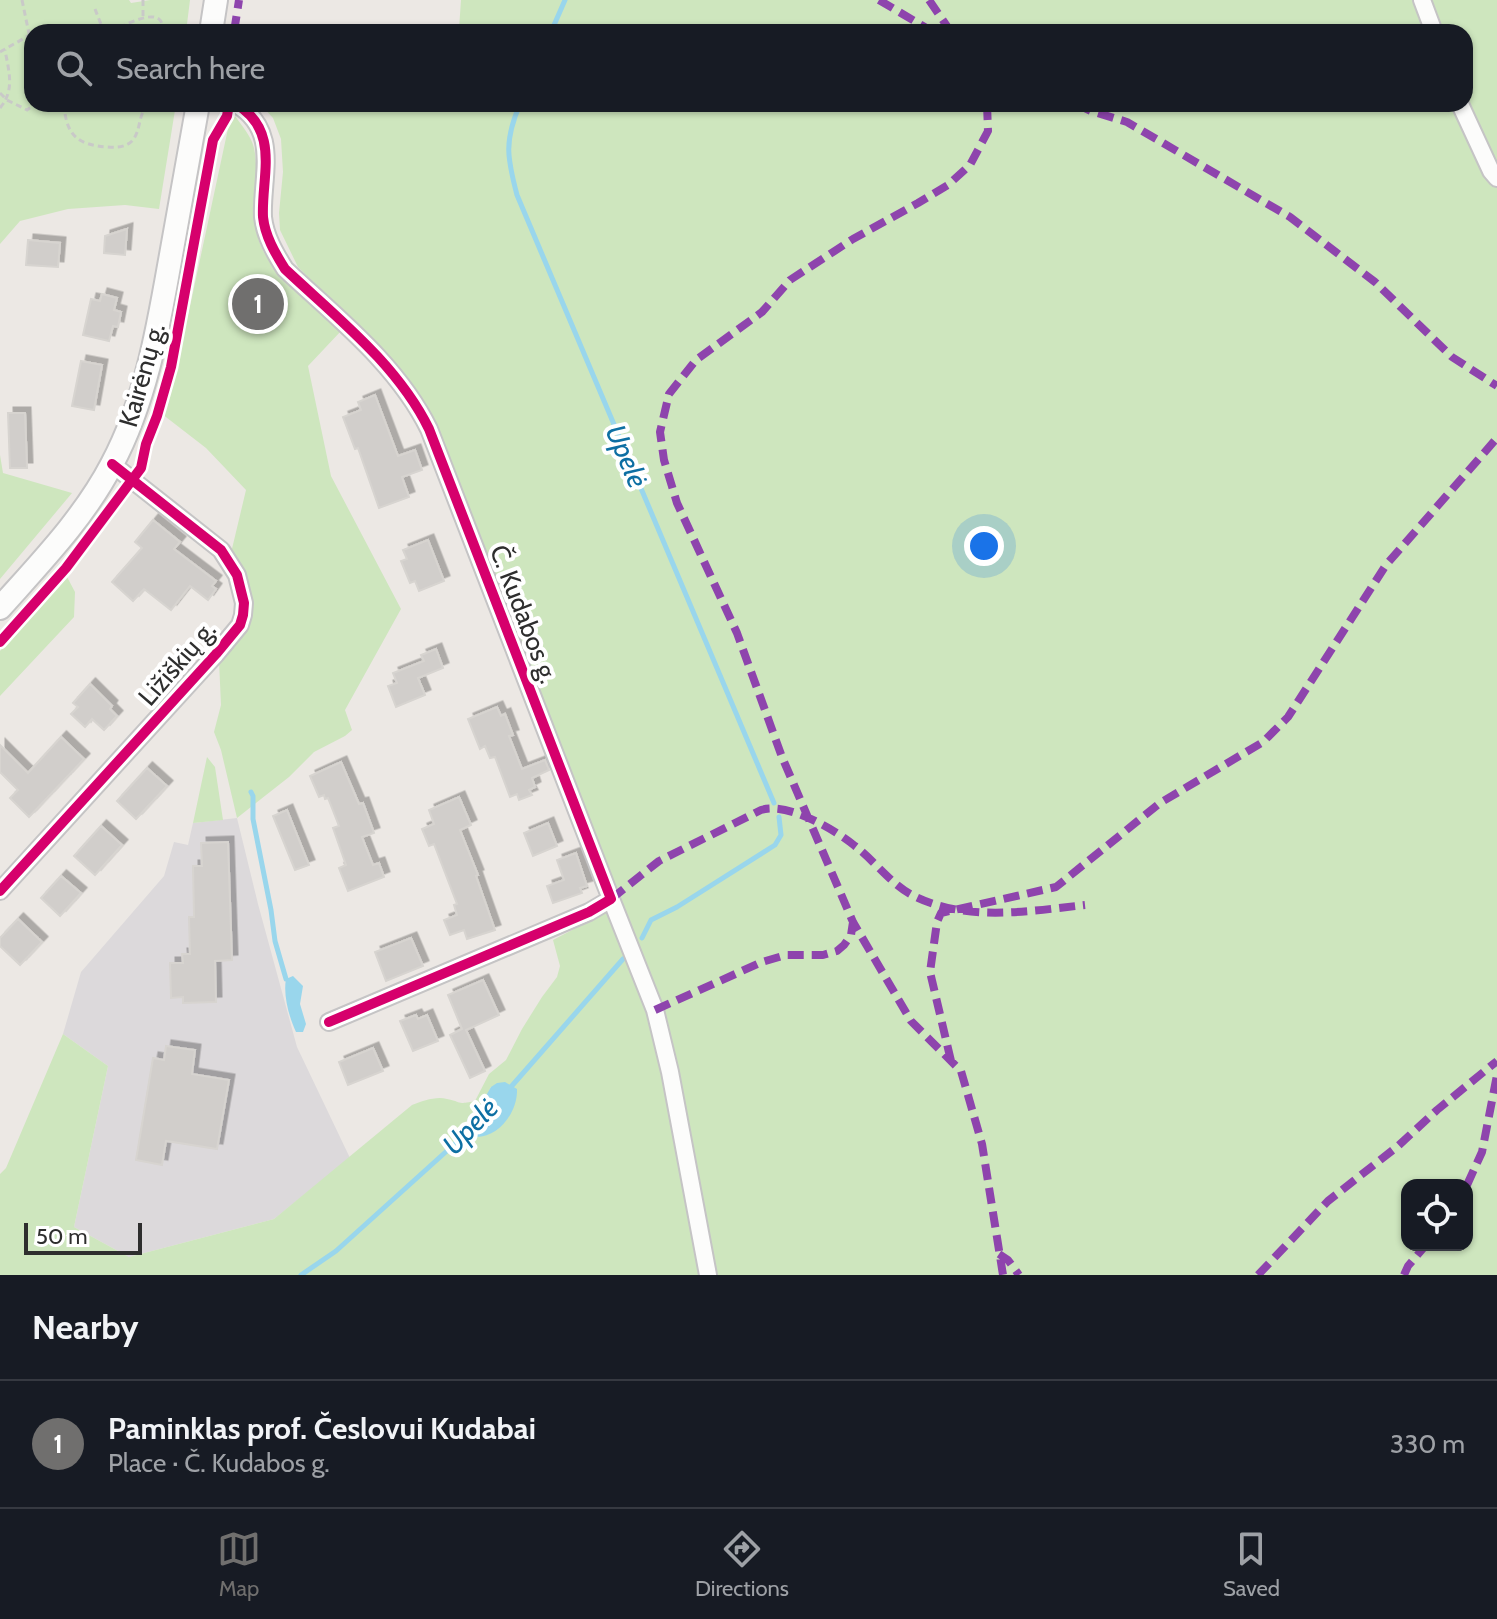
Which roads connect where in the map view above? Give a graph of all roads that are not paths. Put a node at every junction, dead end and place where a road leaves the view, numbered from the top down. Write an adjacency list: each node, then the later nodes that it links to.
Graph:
1 (216, 0): 3 (main road)
2 (1422, 0): 4 (street)
3 (212, 24)
4 (1431, 24)
5 (197, 112): 9 (main road, Kairėnų g.)
6 (246, 112): 12 (street, Č. Kudabos g.)
7 (1464, 112): 8 (street)
8 (1497, 178)
9 (112, 464): 10 (main road, Kairėnų g.); 11 (street, Ližiškių g.)
10 (0, 608)
11 (0, 891)
12 (611, 899): 13 (street); 14 (street, Č. Kudabos g.)
13 (329, 1022)
14 (708, 1275)

